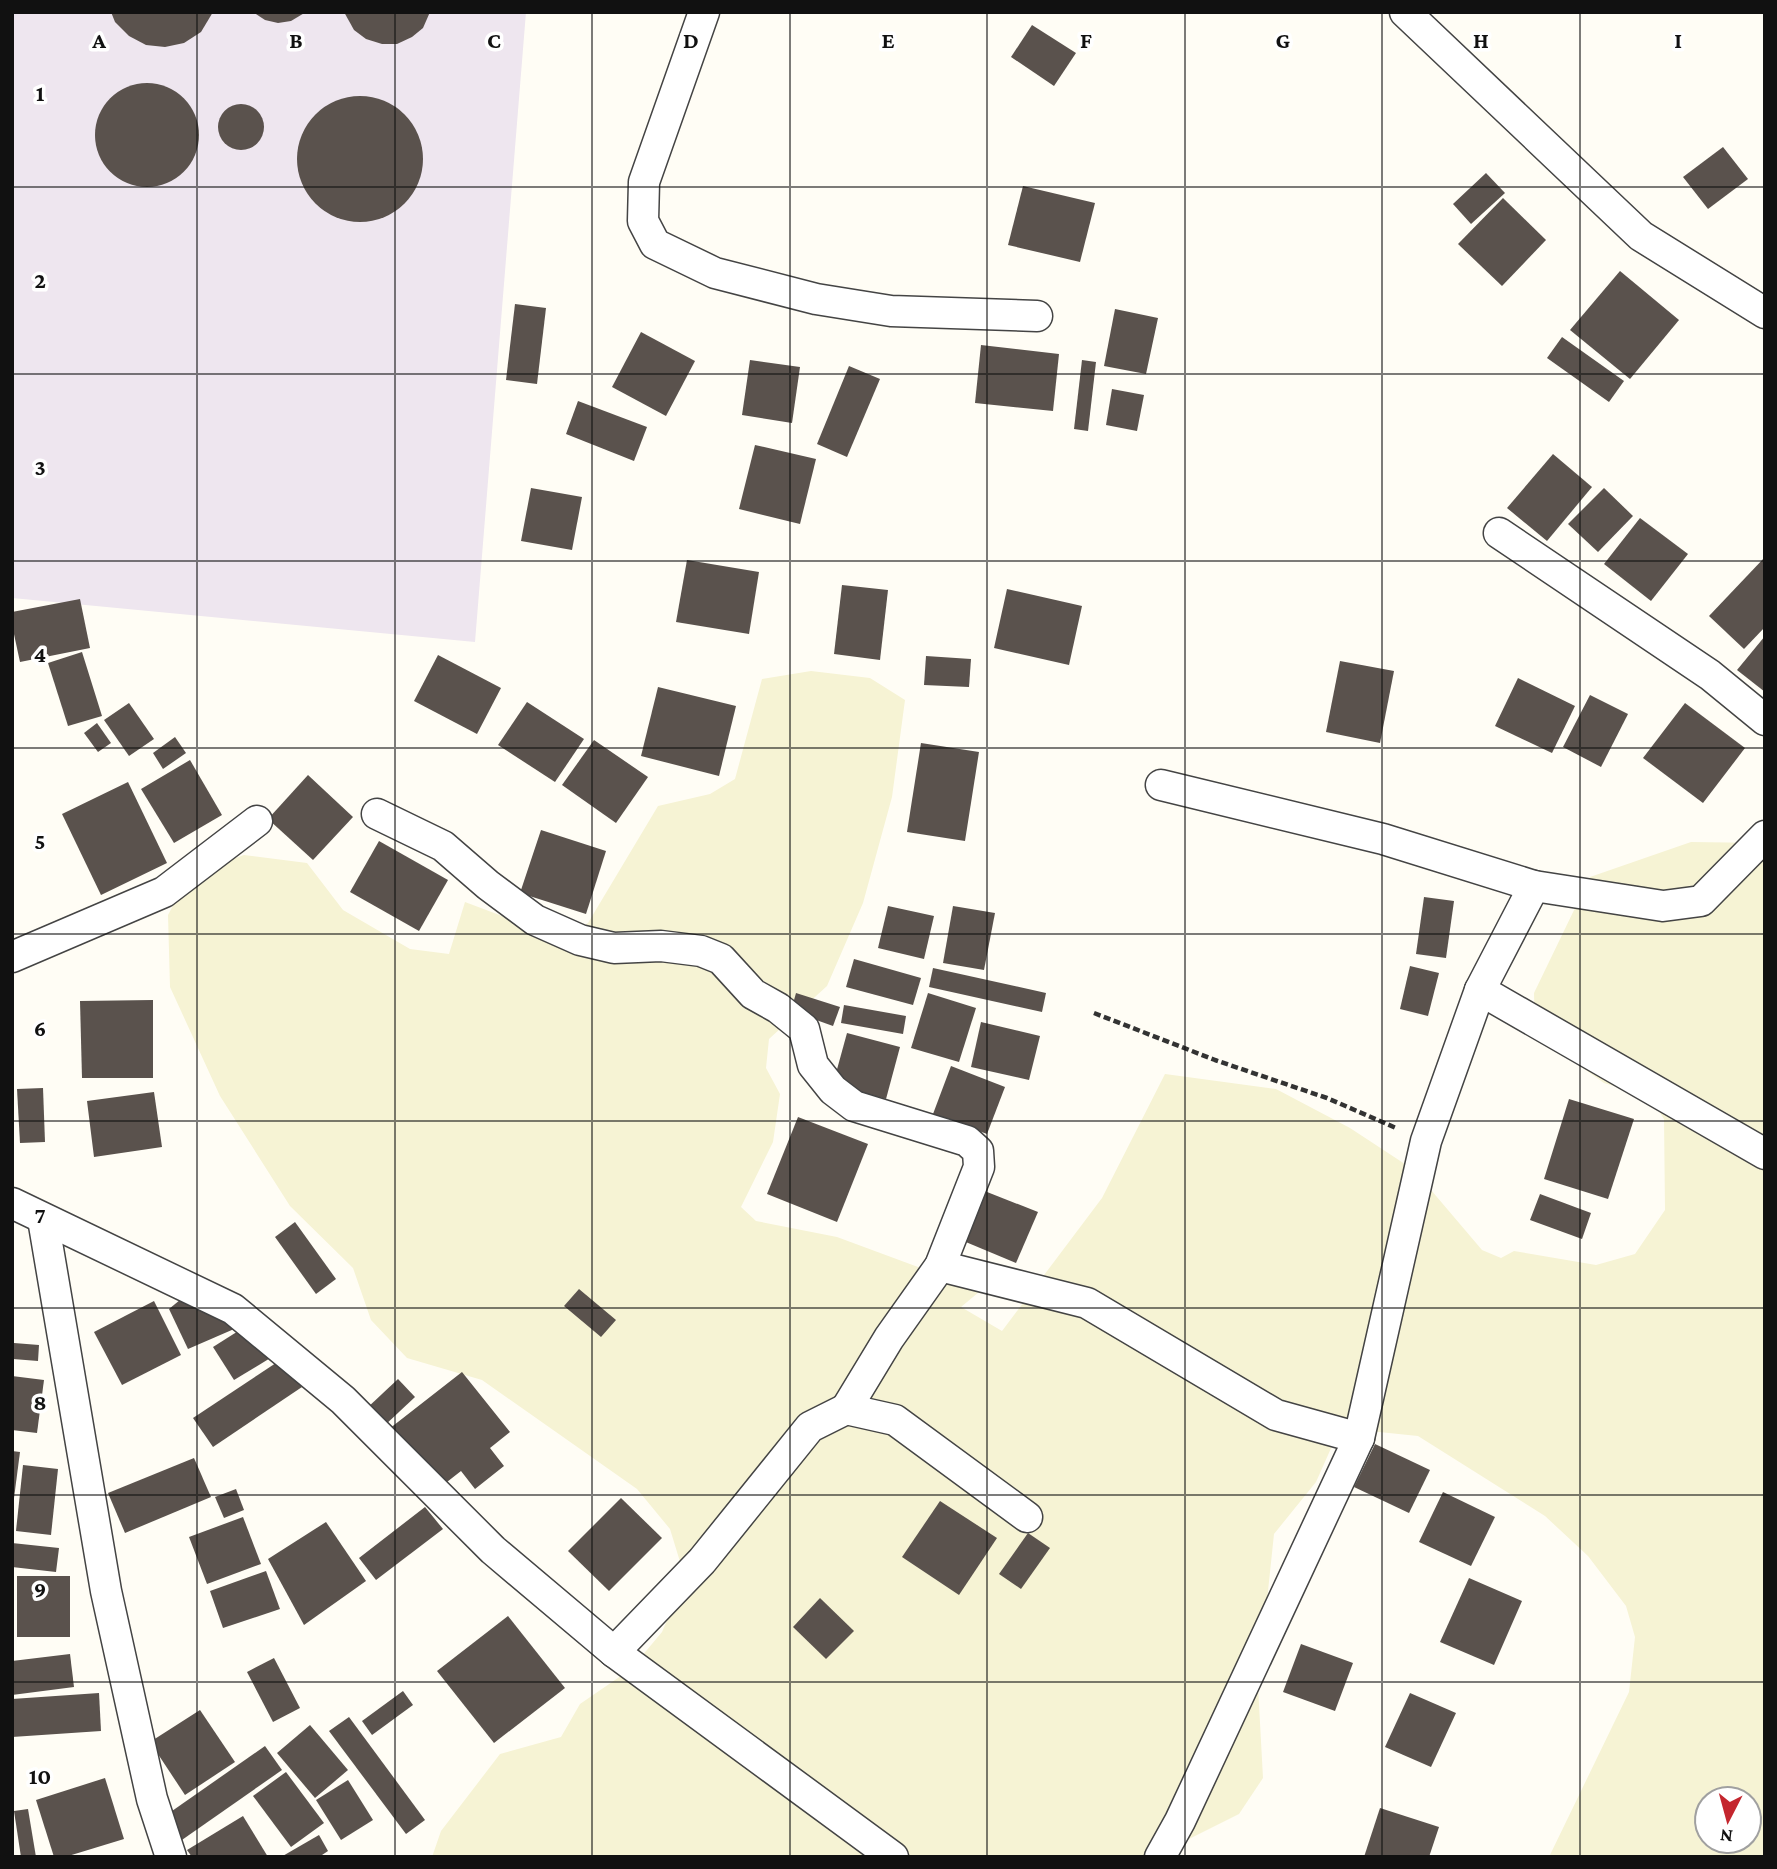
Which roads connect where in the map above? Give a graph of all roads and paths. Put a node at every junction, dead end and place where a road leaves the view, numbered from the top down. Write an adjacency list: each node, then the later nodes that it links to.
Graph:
1 (704, 12): 4 (street)
2 (1405, 12): 3 (street)
3 (1765, 313)
4 (1037, 316)
5 (1499, 533): 6 (street)
6 (1765, 720)
7 (1161, 785): 11 (street)
8 (377, 814): 19 (street)
9 (257, 821): 12 (street)
10 (1765, 836): 11 (street)
11 (1534, 886): 13 (street)
12 (12, 957)
13 (1480, 990): 15 (street); 16 (street)
14 (1094, 1013): 15 (path)
15 (1426, 1140): 21 (street)
16 (1765, 1154)
17 (12, 1203): 18 (street)
18 (43, 1219): 23 (street); 24 (street)
19 (940, 1266): 20 (street); 21 (street)
20 (846, 1409): 22 (street); 23 (street)
21 (1359, 1438): 26 (street)
22 (1027, 1517)
23 (614, 1652): 25 (street)
24 (171, 1857)
25 (893, 1857)
26 (1160, 1857)

